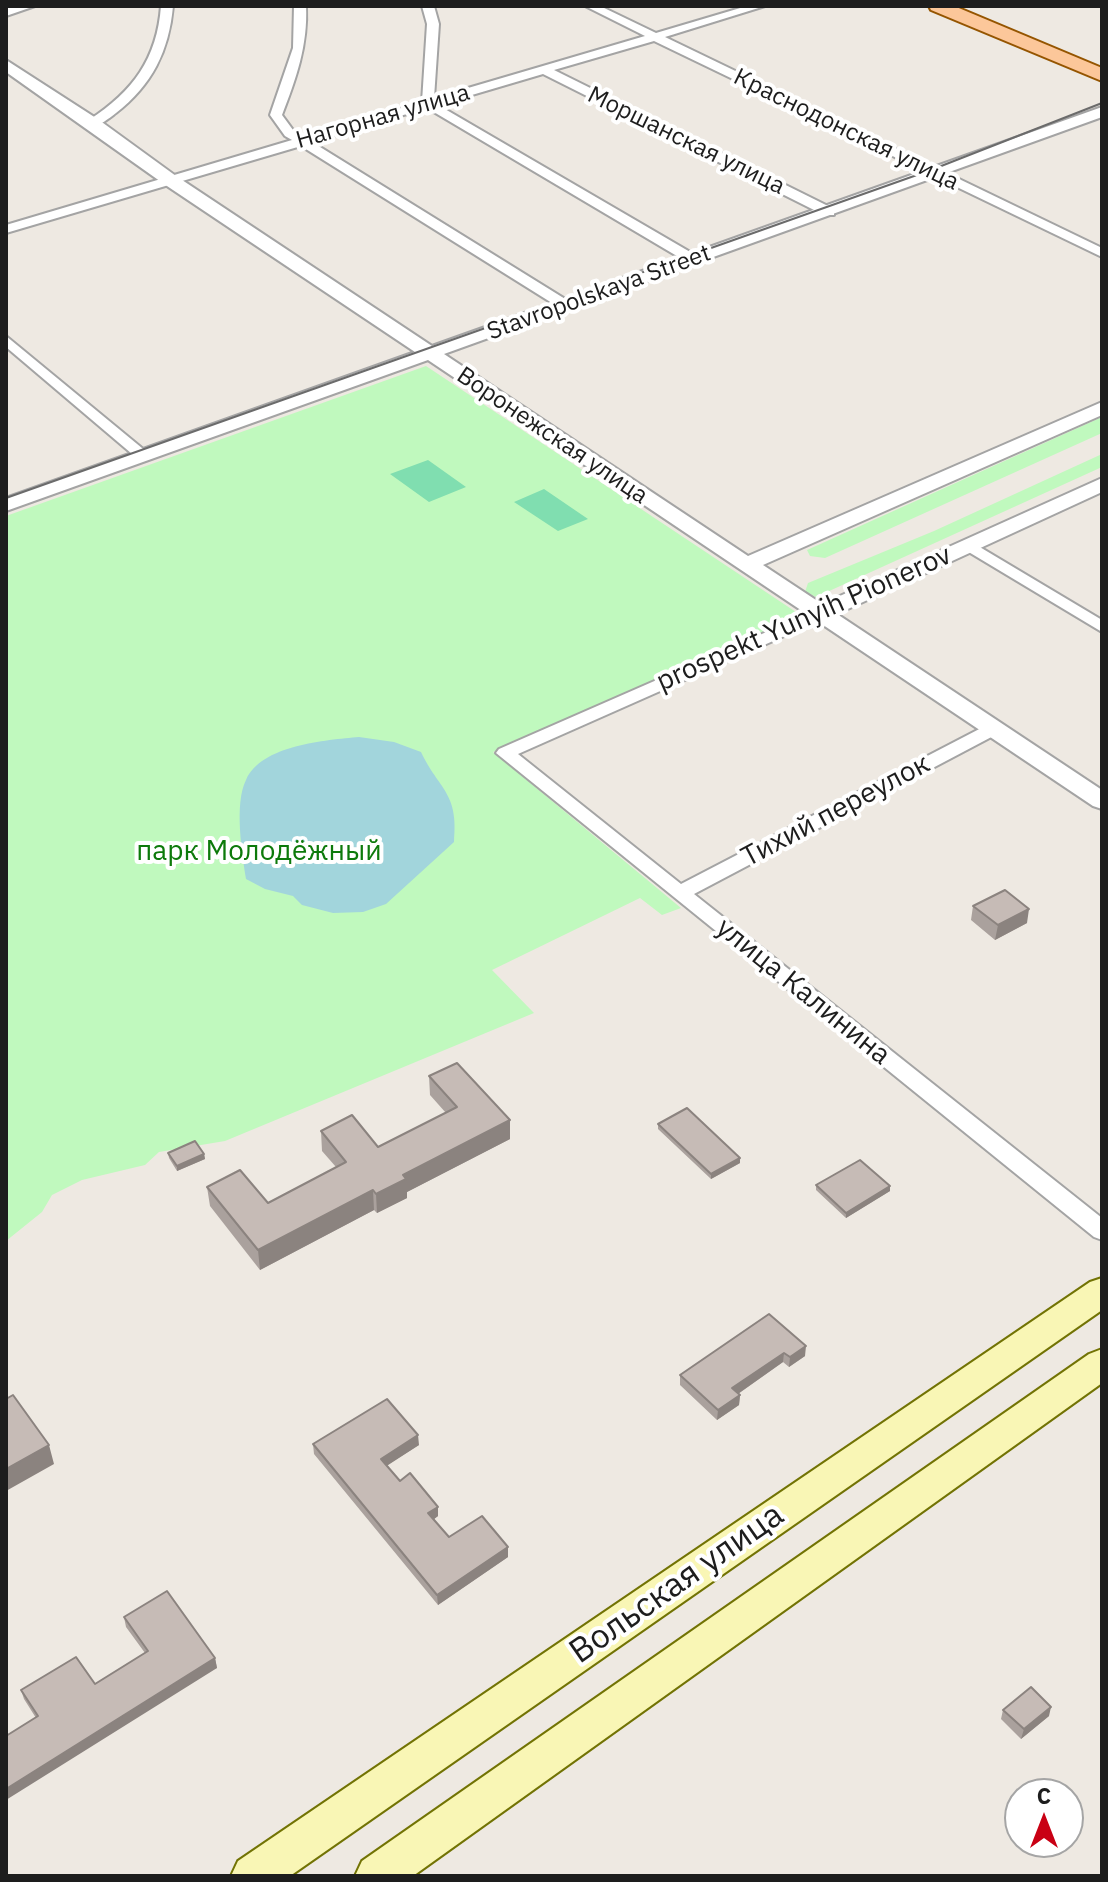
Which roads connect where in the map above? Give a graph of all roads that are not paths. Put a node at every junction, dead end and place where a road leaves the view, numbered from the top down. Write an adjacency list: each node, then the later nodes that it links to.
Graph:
1 (28, 6): 8 (street)
2 (167, 6): 15 (street)
3 (300, 6): 16 (street)
4 (428, 6): 13 (street)
5 (591, 6): 9 (street, Краснодонская улица)
6 (759, 6): 9 (street, Нагорная улица)
7 (938, 6): 12 (main road)
8 (6, 12)
9 (653, 37): 11 (street, Нагорная улица); 17 (street, Краснодонская улица)
10 (6, 65): 15 (street, Воронежская улица)
11 (544, 70): 13 (street, Нагорная улица); 19 (street, Моршанская улица)
12 (1102, 75)
13 (428, 104): 16 (street, Нагорная улица); 22 (street)
14 (1102, 112): 17 (street, Stavropolskaya Street)
15 (93, 123): 18 (street, Воронежская улица)
16 (304, 141): 18 (street, Нагорная улица); 23 (street)
17 (937, 173): 19 (street, Stavropolskaya Street); 21 (street, Краснодонская улица)
18 (170, 180): 20 (street, Нагорная улица); 25 (street, Воронежская улица)
19 (829, 212): 22 (street, Stavropolskaya Street)
20 (6, 229)
21 (1102, 253)
22 (692, 259): 23 (street, Stavropolskaya Street)
23 (565, 305): 25 (street, Stavropolskaya Street)
24 (6, 340): 27 (street)
25 (429, 354): 27 (street, Stavropolskaya Street); 31 (street, Воронежская улица)
26 (1102, 408): 31 (street)
27 (143, 456): 29 (street, Stavropolskaya Street)
28 (1101, 486): 30 (street, prospekt Yunyih Pionerov)
29 (6, 505)
30 (968, 545): 32 (street, prospekt Yunyih Pionerov); 33 (street)
31 (745, 565): 32 (street, Воронежская улица)
32 (819, 614): 34 (street, Воронежская улица); 35 (street, prospekt Yunyih Pionerov)
33 (1102, 627)
34 (993, 729): 36 (street, Воронежская улица); 37 (street, Тихий переулок)
35 (505, 753): 37 (street, улица Калинина)
36 (1102, 801)
37 (680, 893): 38 (street, улица Калинина)
38 (1102, 1231)
39 (1102, 1292): 41 (main road, Вольская улица)
40 (1102, 1364): 42 (main road)
41 (253, 1876)
42 (377, 1876)

